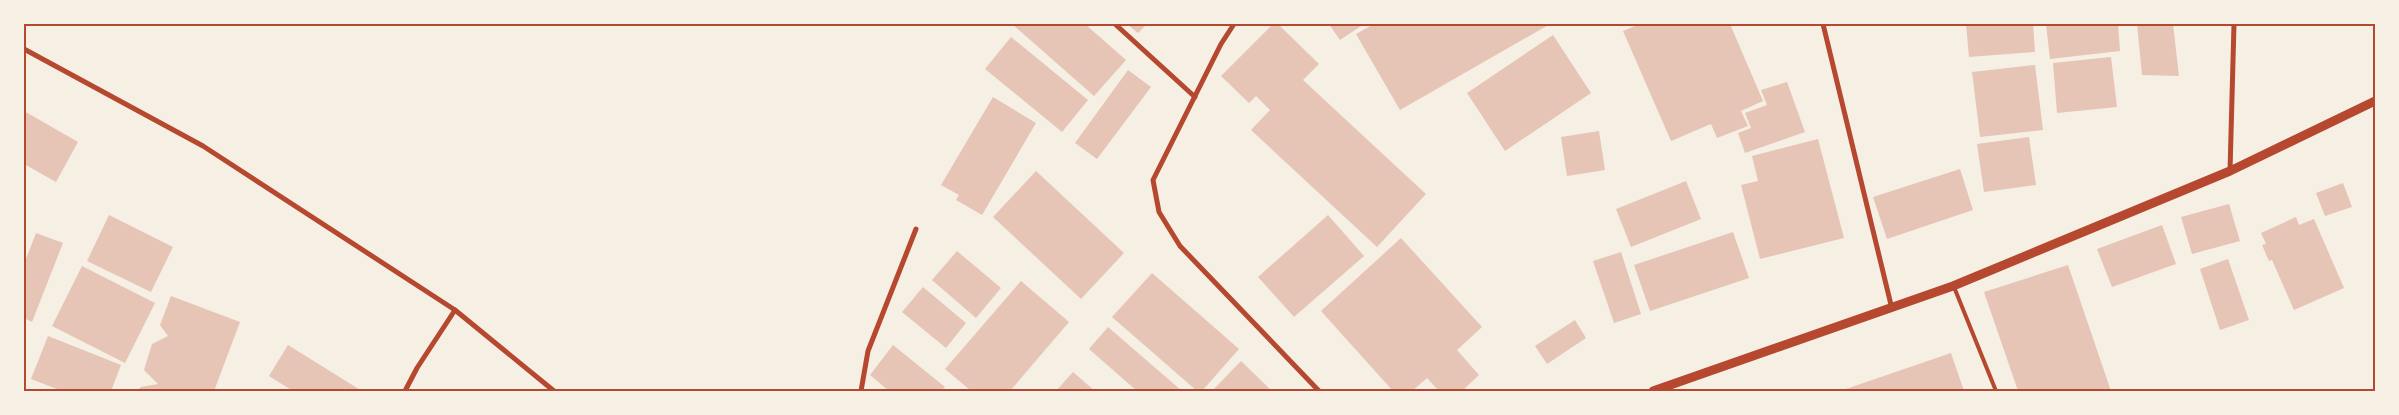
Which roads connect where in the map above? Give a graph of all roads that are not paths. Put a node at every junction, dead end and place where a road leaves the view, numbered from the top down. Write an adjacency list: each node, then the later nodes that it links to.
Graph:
1 (1115, 24): 6 (street)
2 (1234, 24): 6 (street)
3 (1823, 24): 11 (street)
4 (2234, 24): 8 (street)
5 (24, 49): 12 (street)
6 (1195, 96): 16 (street)
7 (2375, 102): 8 (street)
8 (2230, 171): 10 (street)
9 (916, 229): 15 (street)
10 (1954, 286): 11 (street); 18 (lane)
11 (1892, 309): 17 (street)
12 (455, 310): 13 (street); 14 (street)
13 (405, 391)
14 (554, 391)
15 (861, 391)
16 (1319, 391)
17 (1652, 391)
18 (1996, 391)

